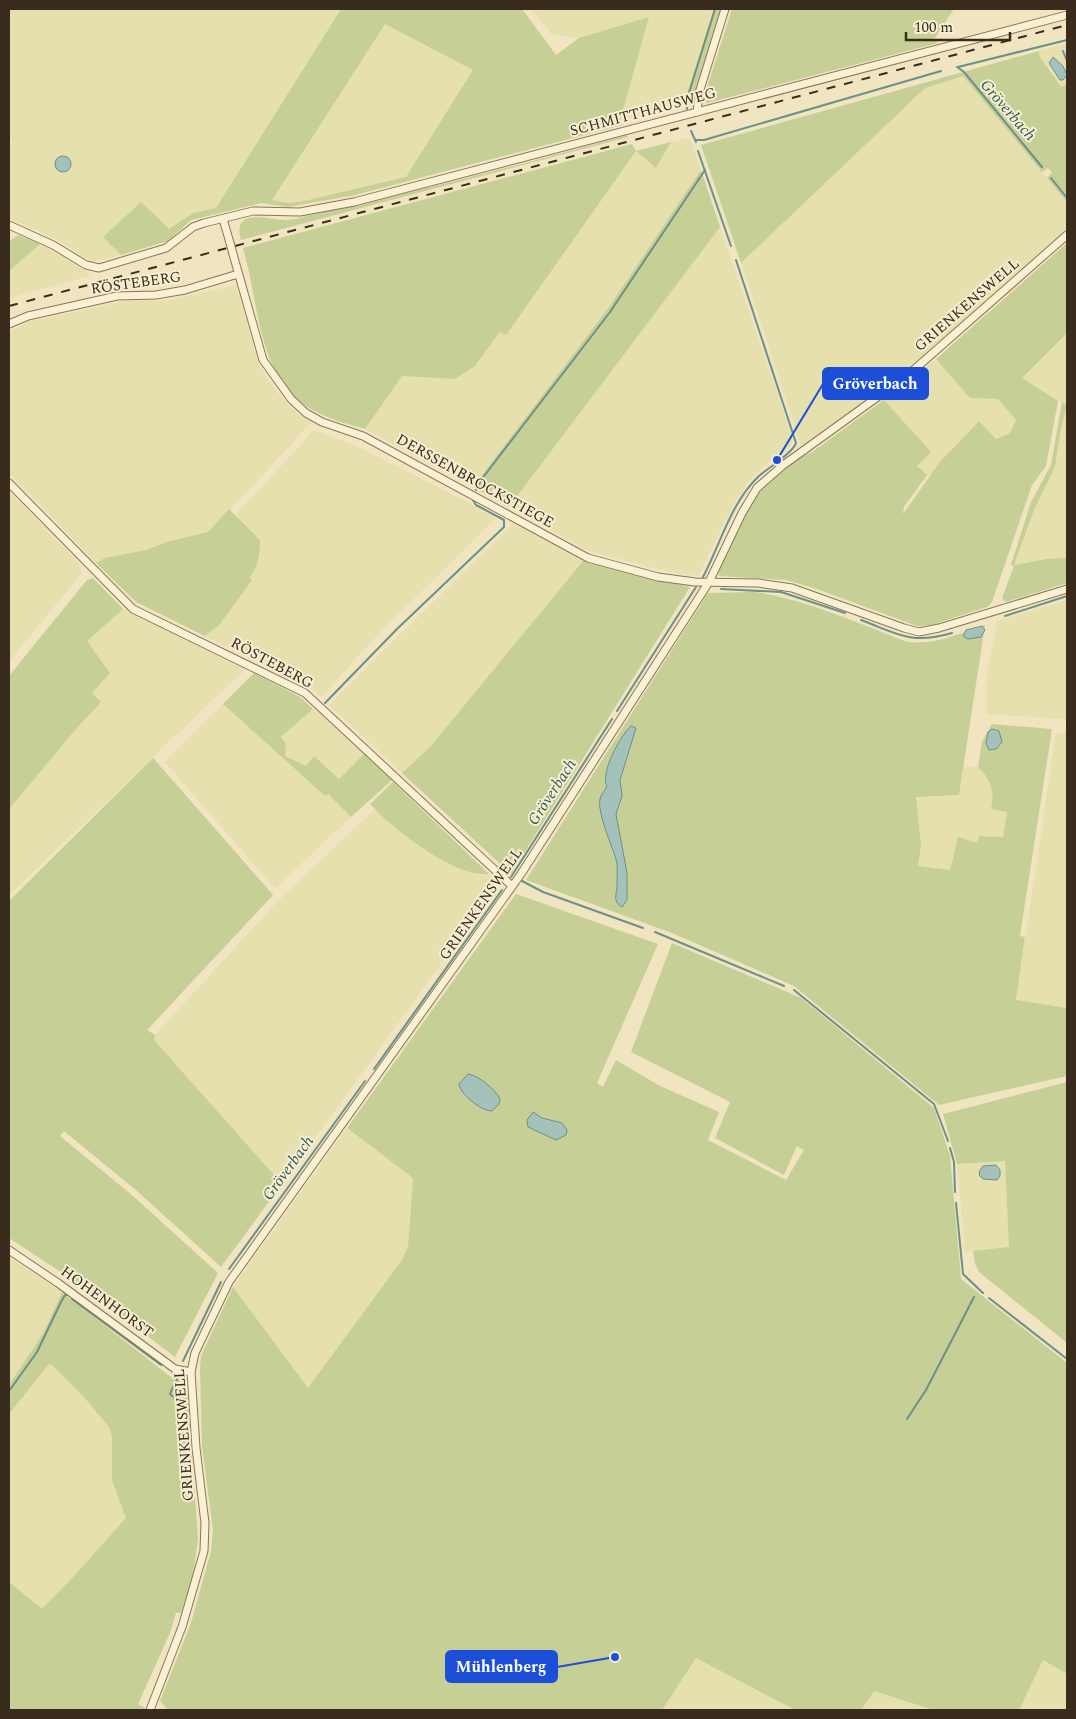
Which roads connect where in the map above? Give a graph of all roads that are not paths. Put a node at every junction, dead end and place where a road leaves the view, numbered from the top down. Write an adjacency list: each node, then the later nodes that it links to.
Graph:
1 (725, 9): 3 (street)
2 (1067, 15): 3 (street, SCHMITTHAUSWEG)
3 (697, 112): 4 (street, SCHMITTHAUSWEG)
4 (223, 219): 5 (street); 7 (street, DERSSENBROCKSTIEGE, bridge)
5 (9, 225)
6 (1067, 235): 10 (street, GRIENKENSWELL)
7 (238, 274): 8 (street, RÖSTEBERG); 10 (street, DERSSENBROCKSTIEGE)
8 (9, 324)
9 (9, 483): 12 (street, RÖSTEBERG)
10 (709, 582): 11 (street, DERSSENBROCKSTIEGE); 12 (street, GRIENKENSWELL)
11 (1067, 589)
12 (512, 886): 14 (street, GRIENKENSWELL)
13 (9, 1250): 14 (street, HOHENHORST)
14 (191, 1372): 15 (street, GRIENKENSWELL)
15 (152, 1709)

